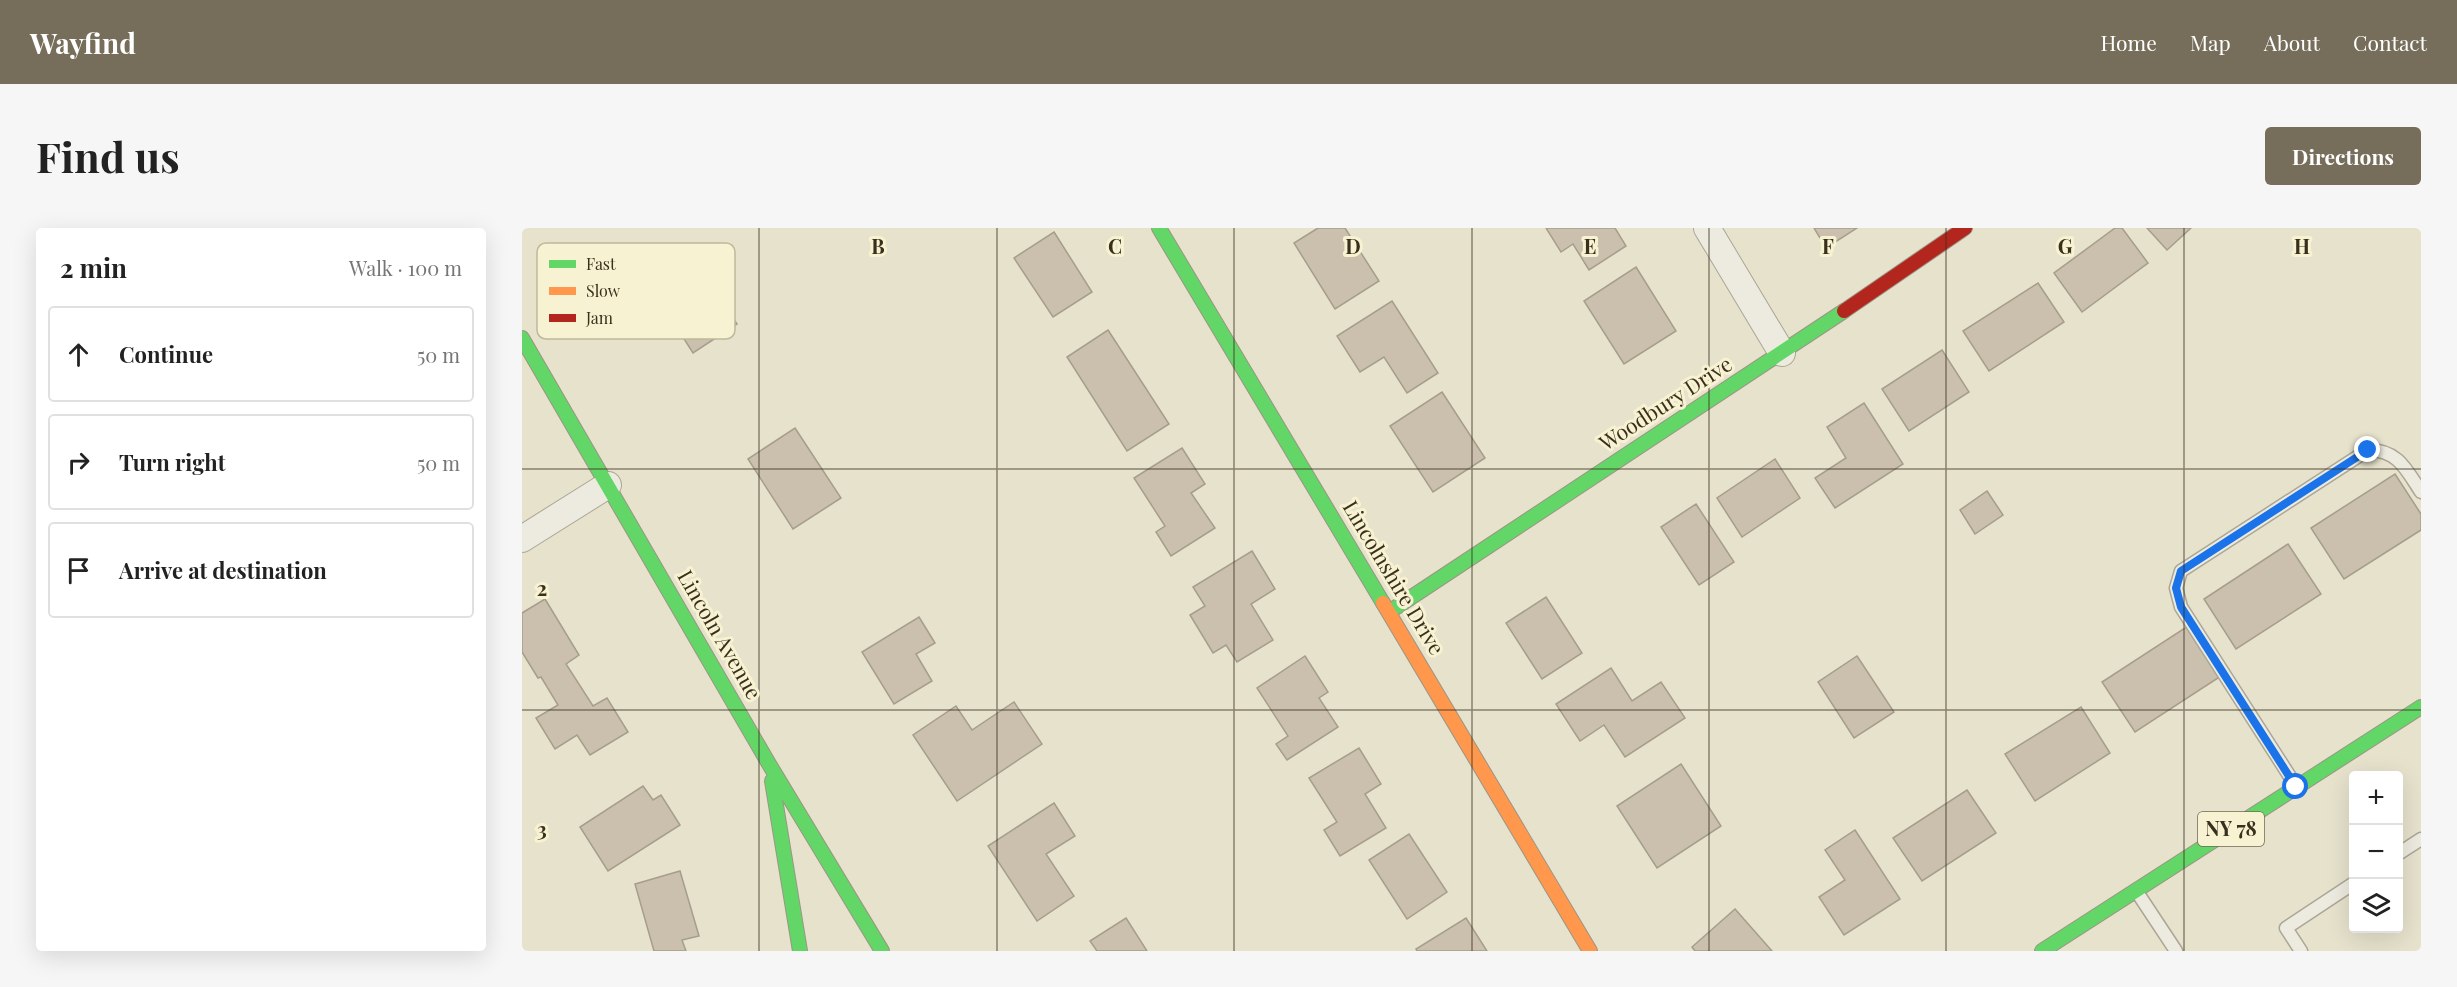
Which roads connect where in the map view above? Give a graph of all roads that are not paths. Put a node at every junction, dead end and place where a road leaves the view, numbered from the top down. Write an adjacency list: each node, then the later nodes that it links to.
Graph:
1 (1159, 228): 9 (main road, Lincolnshire Drive)
2 (1707, 228): 5 (street)
3 (1965, 228): 5 (main road, Woodbury Drive)
4 (522, 338): 6 (main road, Lincoln Avenue)
5 (1782, 353): 9 (main road, Woodbury Drive)
6 (608, 485): 8 (street); 11 (main road, Lincoln Avenue)
7 (2421, 492): 12 (lane)
8 (522, 538)
9 (1389, 612): 20 (main road, Lincolnshire Drive)
10 (2421, 706): 12 (main road, NY 78)
11 (769, 764): 18 (main road); 19 (main road, Lincoln Avenue)
12 (2296, 787): 16 (main road, NY 78)
13 (2421, 839): 14 (lane)
14 (2403, 851)
15 (2349, 886): 22 (lane)
16 (2136, 890): 17 (main road, NY 78); 21 (lane)
17 (2050, 949)
18 (800, 951)
19 (882, 951)
20 (1590, 951)
21 (2176, 951)
22 (2301, 951)

